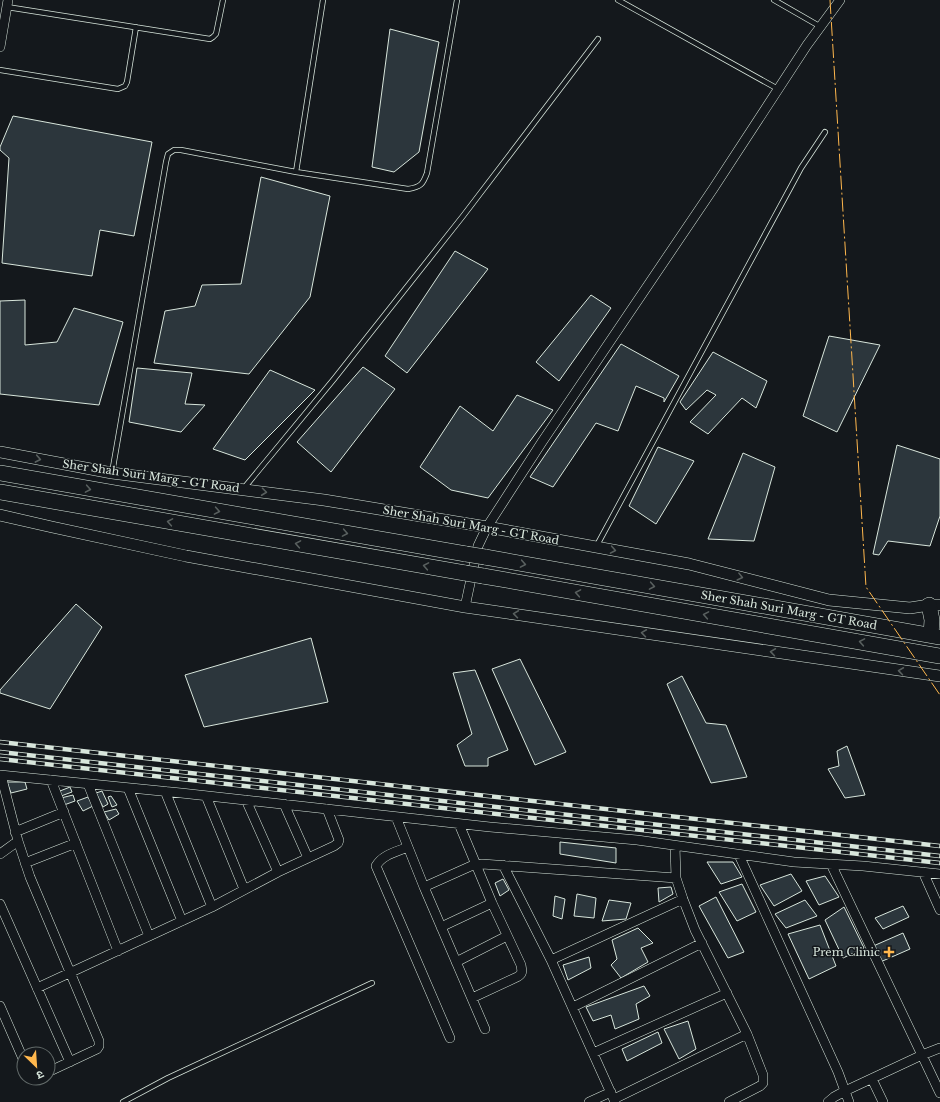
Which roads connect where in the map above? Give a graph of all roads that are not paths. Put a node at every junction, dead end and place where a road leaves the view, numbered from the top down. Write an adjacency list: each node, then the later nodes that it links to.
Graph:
1 (222, 0): 8 (lane)
2 (323, 0): 15 (lane)
3 (457, 0): 15 (lane)
4 (618, 0): 13 (lane)
5 (774, 0): 9 (lane)
6 (840, 0): 9 (street)
7 (7, 3): 8 (lane); 11 (street)
8 (136, 27): 12 (lane)
9 (821, 27): 13 (street)
10 (598, 39): 19 (lane)
11 (0, 47)
12 (0, 70)
13 (778, 89): 22 (street)
14 (825, 132): 23 (lane)
15 (296, 172): 18 (lane)
16 (0, 452): 18 (street, Sher Shah Suri Marg - GT Road, one-way to 18)
17 (0, 473): 26 (highway, Sher Shah Suri Marg - GT Road, one-way to 26, bridge)
18 (112, 473): 19 (street, Sher Shah Suri Marg - GT Road)
19 (243, 490): 22 (street, Sher Shah Suri Marg - GT Road, one-way to 22)
20 (0, 492): 27 (highway, Sher Shah Suri Marg - GT Road, one-way to 20, bridge)
21 (0, 515): 25 (street)
22 (488, 527): 23 (street, Sher Shah Suri Marg - GT Road); 25 (street)
23 (596, 547): 24 (street, Sher Shah Suri Marg - GT Road, one-way to 24)
24 (934, 605): 26 (highway)
25 (465, 607): 28 (street, one-way to 25)
26 (936, 636)
27 (940, 656)
28 (940, 676)
29 (0, 775): 30 (street); 41 (street)
30 (51, 780): 31 (street); 38 (street)
31 (88, 784): 32 (street); 66 (street)
32 (128, 788): 33 (street); 64 (street)
33 (166, 791): 34 (street); 62 (street)
34 (206, 796): 35 (street); 58 (street)
35 (246, 800): 36 (street); 53 (street)
36 (284, 804): 37 (street); 48 (street)
37 (327, 809): 39 (street); 48 (street)
38 (64, 812): 41 (street); 43 (street)
39 (396, 817): 40 (street); 45 (street)
40 (460, 824): 44 (street); 50 (street)
41 (16, 832): 42 (street)
42 (18, 841): 46 (street); 49 (street)
43 (76, 843): 49 (street); 69 (street)
44 (675, 846): 47 (street); 56 (street)
45 (408, 847): 57 (street); 81 (street)
46 (0, 854)
47 (739, 855): 51 (street); 89 (street)
48 (308, 858): 53 (street)
49 (25, 863): 72 (street)
50 (477, 864): 52 (street); 57 (street); 60 (street)
51 (831, 864): 54 (street); 85 (street)
52 (503, 865): 56 (street); 70 (street)
53 (278, 872): 58 (street)
54 (923, 872): 55 (street); 63 (street)
55 (940, 874)
56 (676, 878): 59 (street)
57 (424, 887): 65 (street)
58 (244, 890): 62 (street)
59 (683, 899): 68 (street); 70 (street)
60 (492, 903): 65 (street); 67 (street)
61 (0, 904): 74 (street)
62 (212, 907): 64 (street)
63 (940, 910)
64 (182, 921): 66 (street)
65 (441, 927): 71 (street)
66 (149, 936): 69 (street)
67 (507, 936): 71 (street); 76 (street)
68 (702, 943): 75 (street); 78 (street)
69 (118, 951): 72 (street)
70 (552, 960): 78 (street)
71 (456, 962): 76 (street)
72 (71, 973): 74 (street); 86 (street)
73 (372, 983): 92 (lane)
74 (37, 988): 86 (street)
75 (727, 993): 80 (street); 84 (street)
76 (472, 998): 79 (street)
77 (0, 1006): 82 (street)
78 (572, 1007): 84 (street)
79 (484, 1029)
80 (747, 1034): 91 (street); 94 (street)
81 (450, 1038)
82 (17, 1046)
83 (940, 1048): 85 (street)
84 (593, 1053): 91 (street)
85 (922, 1055): 88 (street); 90 (street)
86 (70, 1062): 87 (street)
87 (56, 1068)
88 (872, 1079): 89 (street); 97 (street)
89 (845, 1091): 95 (street); 96 (street)
90 (940, 1093)
91 (613, 1098): 93 (street)
92 (123, 1102)
93 (589, 1102)
94 (730, 1102)
95 (828, 1102)
96 (849, 1102)
97 (883, 1102)

